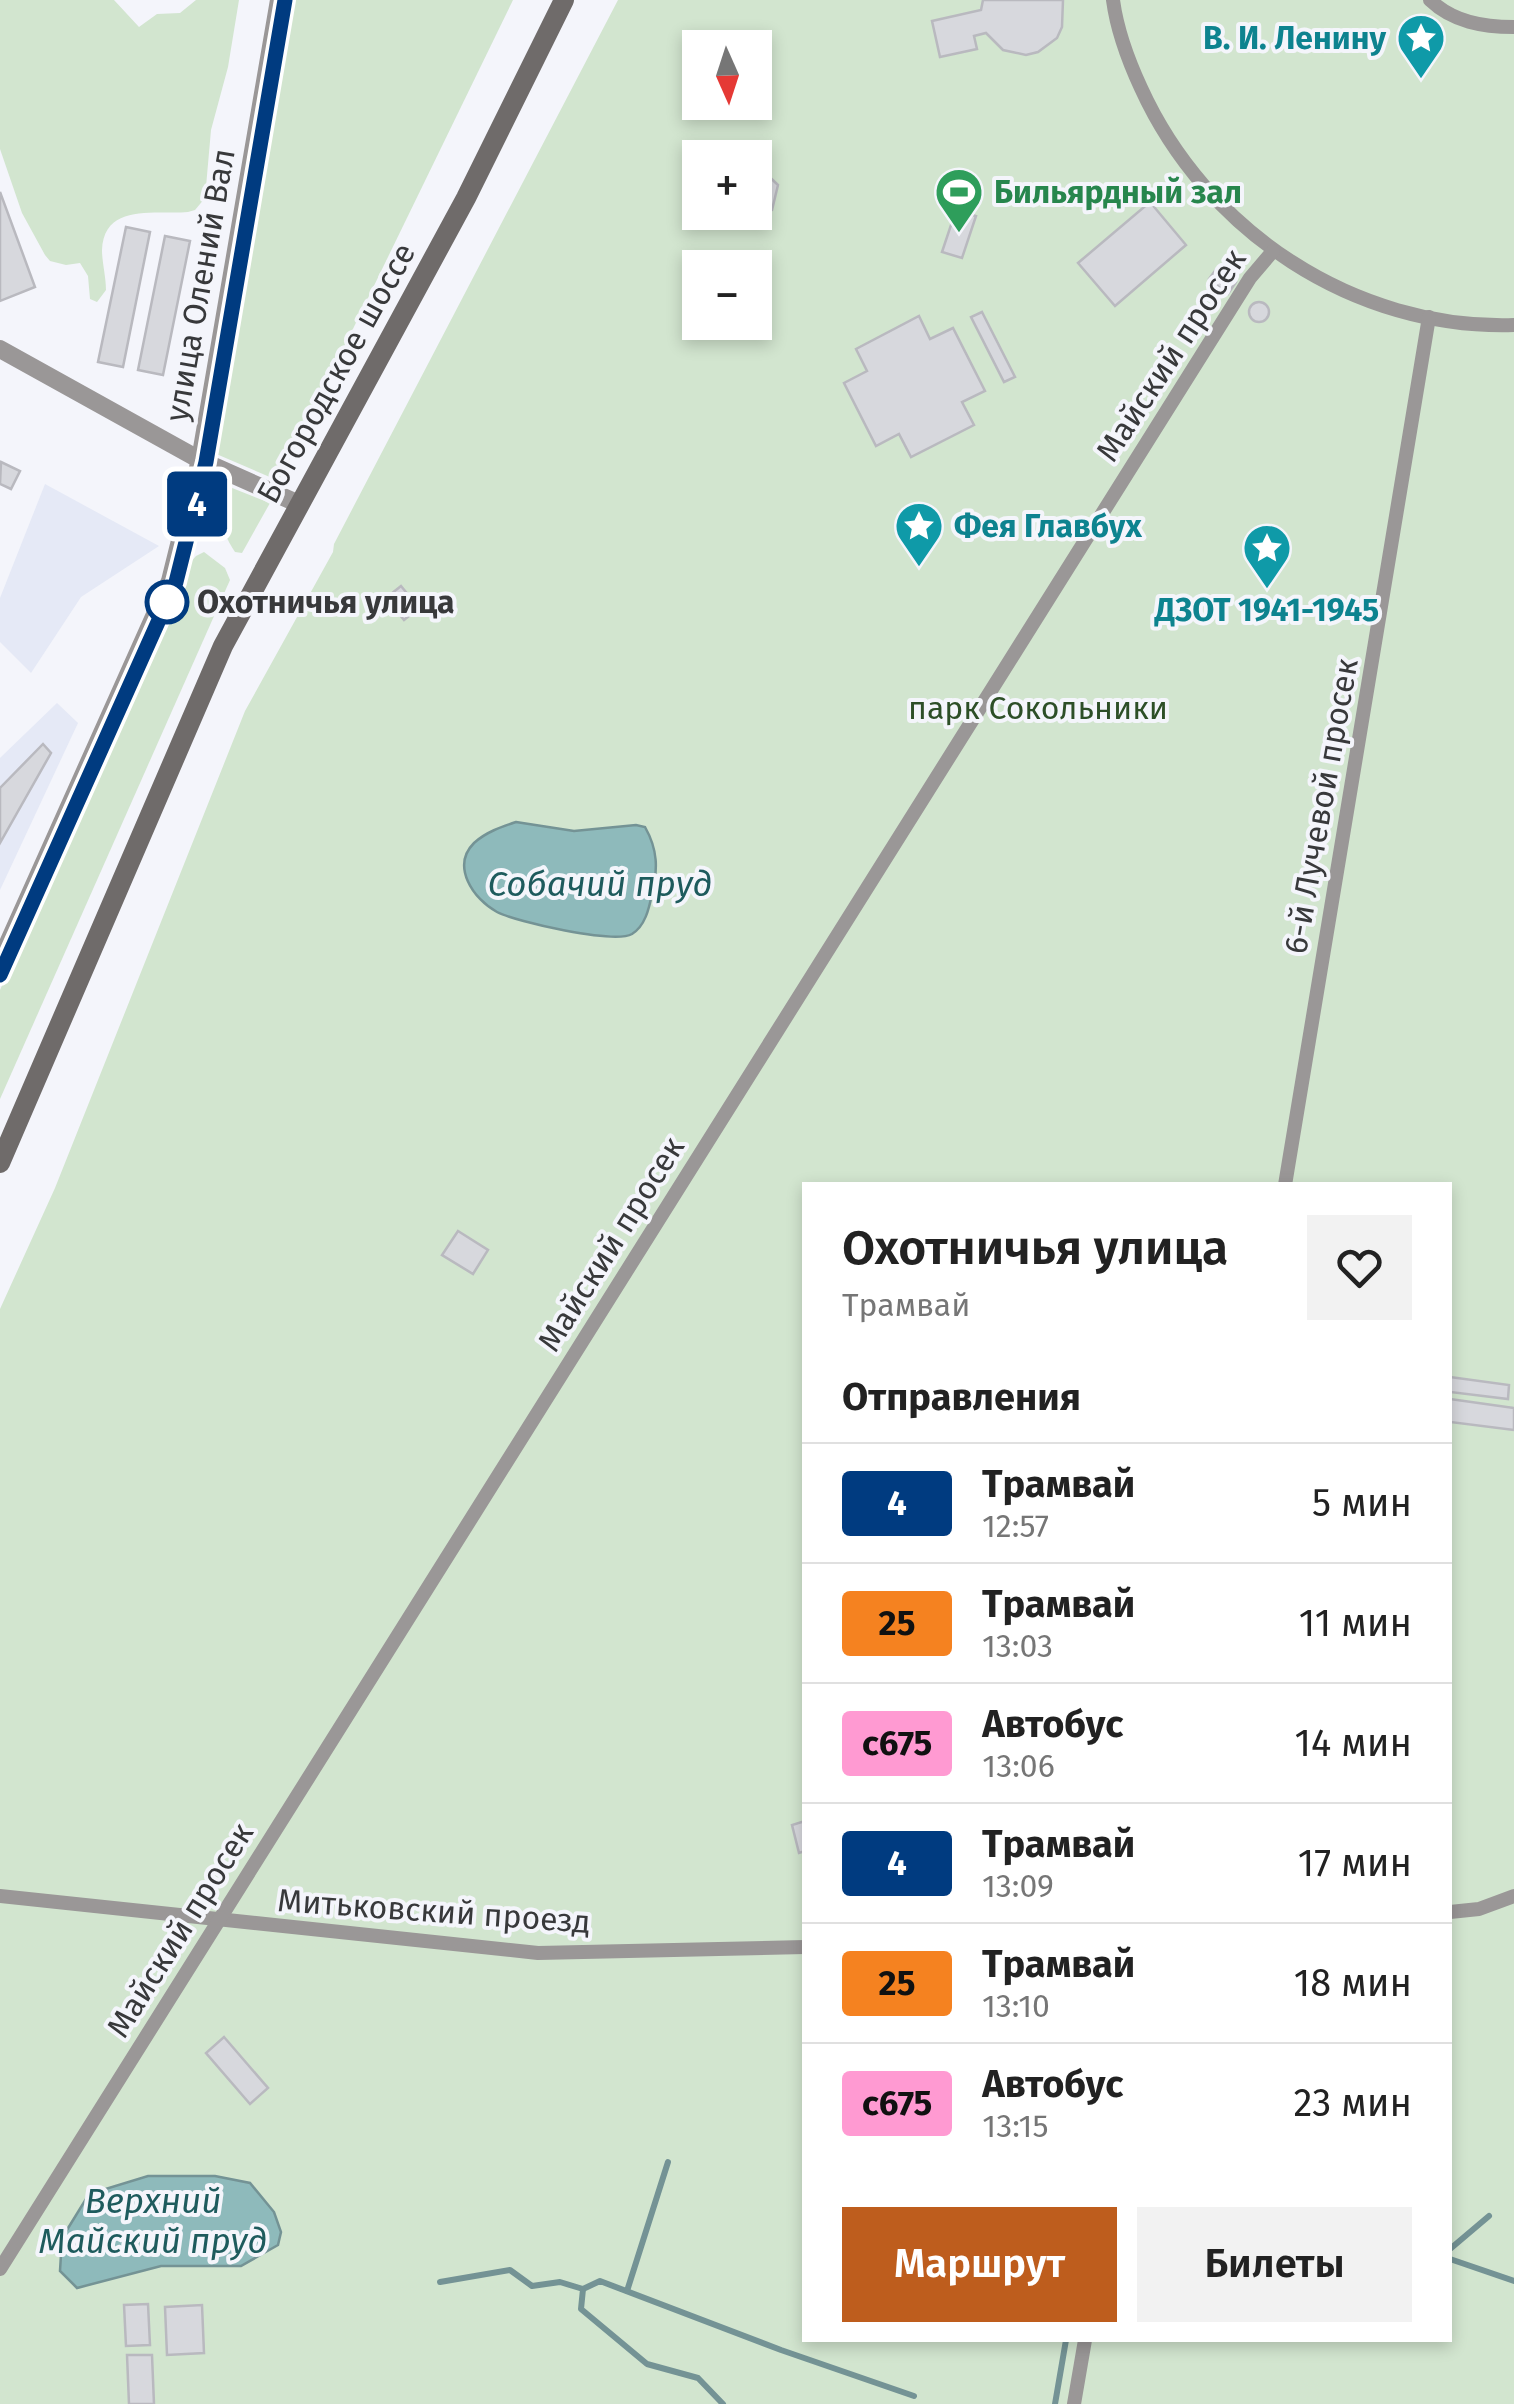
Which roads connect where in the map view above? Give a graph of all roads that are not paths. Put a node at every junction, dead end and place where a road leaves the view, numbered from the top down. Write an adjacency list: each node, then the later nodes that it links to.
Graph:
1 (279, 0): 10 (street, улица Олений Вал)
2 (564, 0): 11 (main road, Богородское шоссе)
3 (1113, 0): 6 (street)
4 (1430, 0): 5 (street)
5 (1514, 26)
6 (1273, 251): 7 (street); 18 (street, Майский просек)
7 (1429, 318): 8 (street); 14 (street, 6-й Лучевой просек)
8 (1514, 324)
9 (0, 349): 10 (street)
10 (200, 460): 11 (street); 12 (street, улица Олений Вал)
11 (299, 504): 13 (main road, Богородское шоссе)
12 (0, 961)
13 (0, 1163)
14 (1285, 1182)
15 (0, 1896): 18 (street, Митьковский проезд)
16 (1514, 1896): 17 (street)
17 (1452, 1912)
18 (218, 1921): 19 (street, Митьковский проезд); 20 (street, Майский просек)
19 (802, 1947)
20 (0, 2268)
21 (1086, 2342): 22 (street)
22 (1074, 2404)

